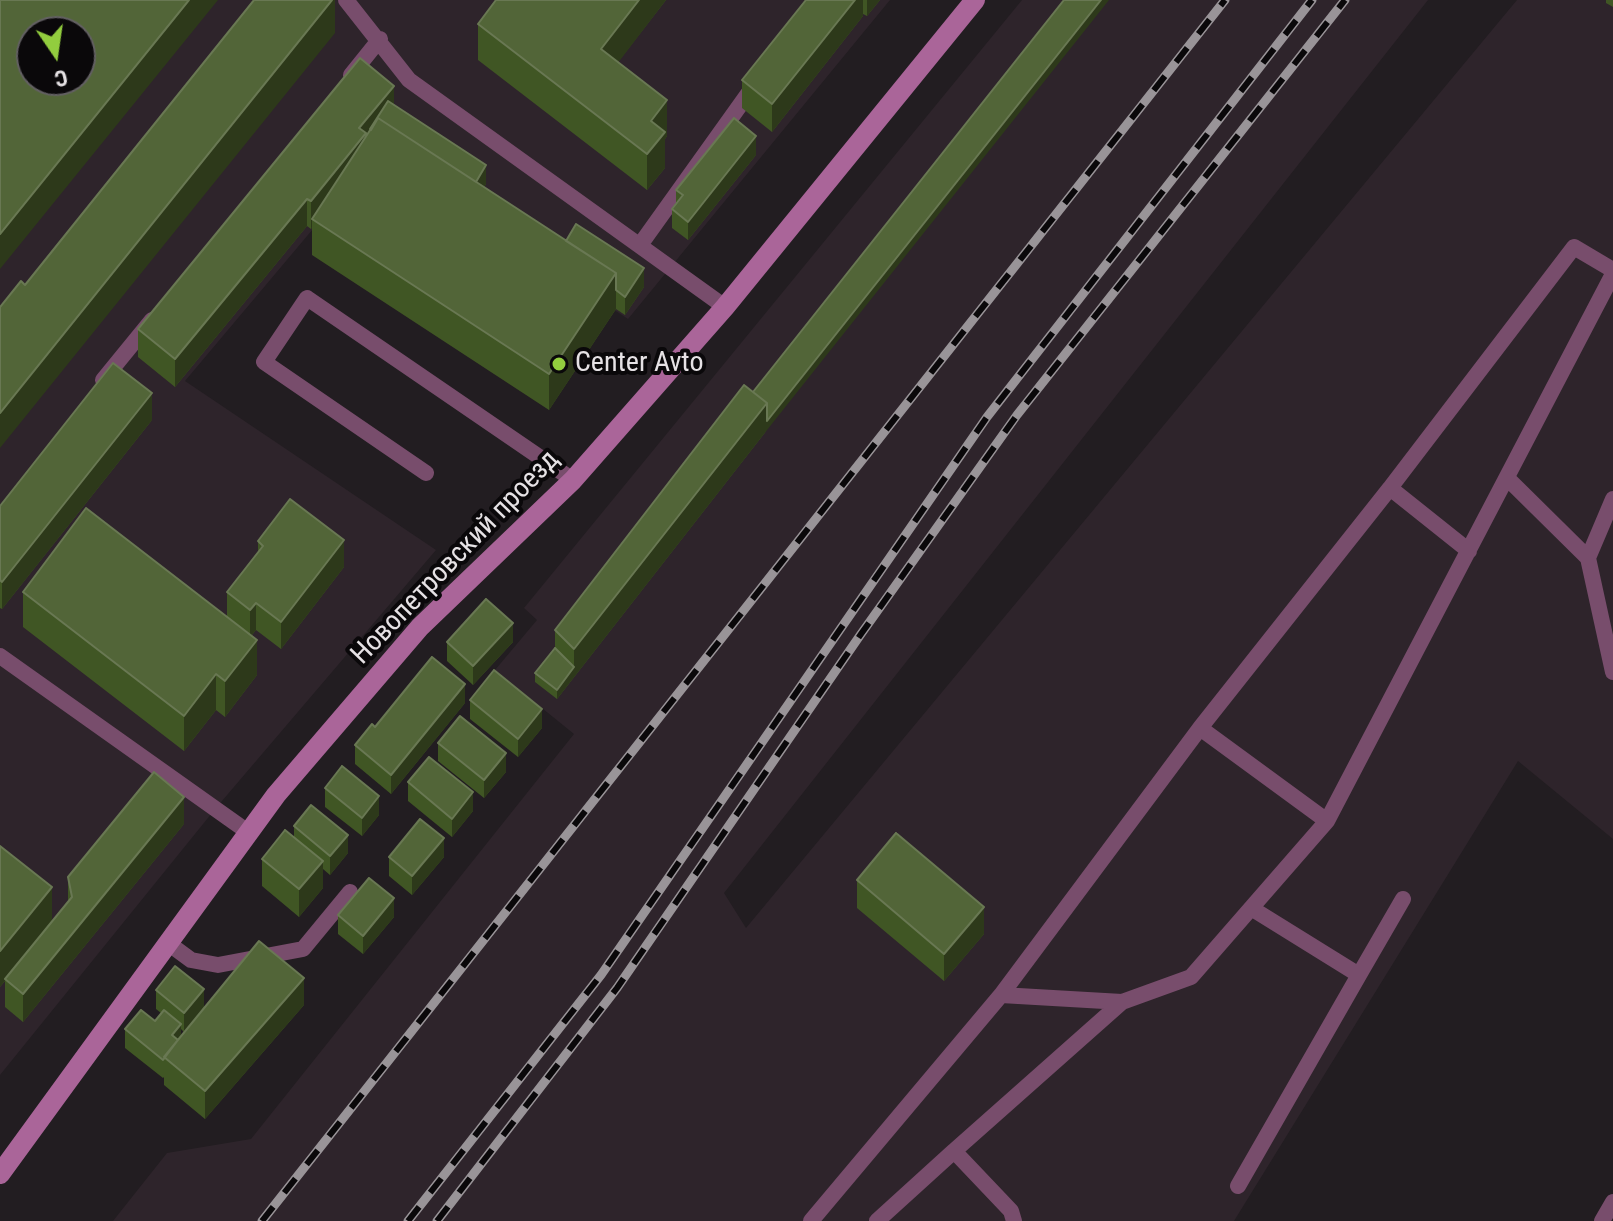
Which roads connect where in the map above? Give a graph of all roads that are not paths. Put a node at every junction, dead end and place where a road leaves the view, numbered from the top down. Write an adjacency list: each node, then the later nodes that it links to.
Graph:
1 (346, 0): 3 (lane)
2 (975, 0): 8 (street, Новопетровский проезд)
3 (380, 39): 5 (lane); 6 (lane)
4 (768, 66): 6 (lane)
5 (340, 88)
6 (640, 245): 8 (lane)
7 (1613, 272): 12 (lane); 14 (lane)
8 (725, 307): 13 (street, Новопетровский проезд)
9 (160, 310): 10 (lane)
10 (90, 396)
11 (426, 473): 13 (lane)
12 (1507, 478): 16 (lane); 17 (lane)
13 (573, 480): 22 (street, Новопетровский проезд)
14 (1390, 488): 16 (lane); 20 (lane)
15 (1613, 499): 17 (lane)
16 (1469, 551): 21 (lane)
17 (1588, 558): 19 (lane)
18 (0, 656): 22 (lane)
19 (1613, 672)
20 (1200, 728): 21 (lane); 28 (lane)
21 (1327, 821): 25 (lane)
22 (248, 832): 26 (street, Новопетровский проезд)
23 (350, 892): 26 (lane)
24 (1403, 899): 27 (lane)
25 (1251, 908): 27 (lane); 29 (lane)
26 (168, 943): 31 (street, Новопетровский проезд)
27 (1359, 975): 32 (lane)
28 (1001, 995): 29 (lane); 34 (lane)
29 (1122, 1002): 30 (lane)
30 (954, 1151): 35 (lane); 36 (lane)
31 (0, 1174)
32 (1238, 1186)
33 (1613, 1202): 37 (lane)
34 (811, 1221)
35 (877, 1221)
36 (1014, 1221)
37 (1602, 1221)

